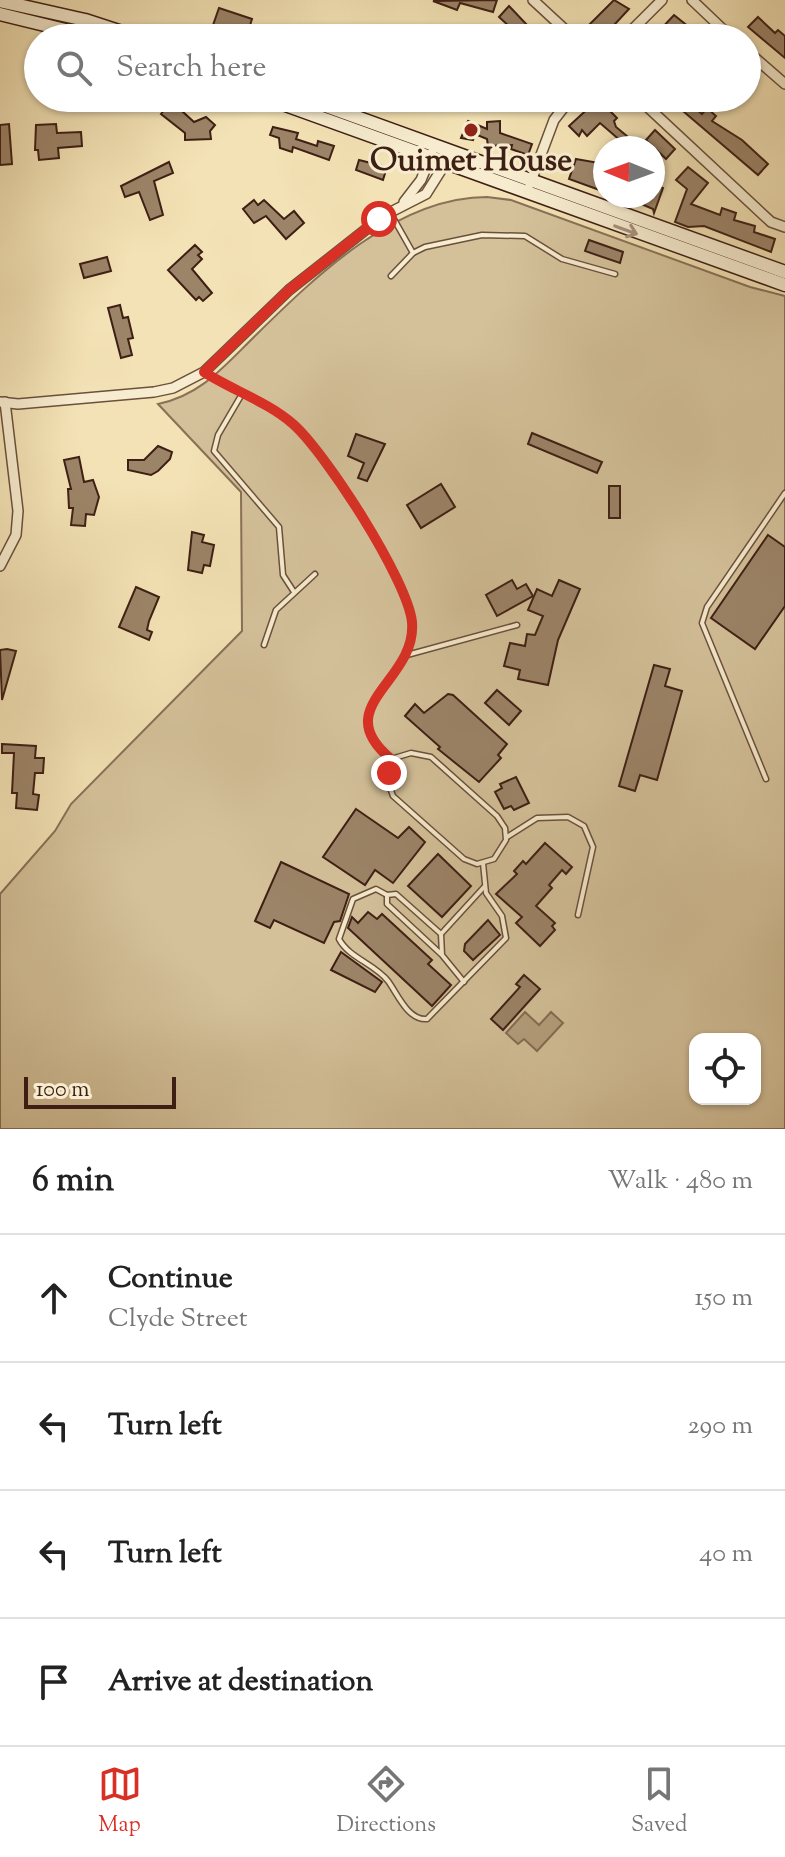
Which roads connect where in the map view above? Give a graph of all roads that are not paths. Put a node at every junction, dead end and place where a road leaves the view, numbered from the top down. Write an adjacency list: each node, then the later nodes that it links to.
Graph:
1 (533, 0): 8 (street)
2 (662, 0): 9 (street)
3 (692, 0): 10 (street)
4 (0, 1): 7 (main road)
5 (0, 14): 6 (main road)
6 (41, 24)
7 (97, 24)
8 (559, 24)
9 (638, 24)
10 (717, 24)
11 (761, 63): 12 (street)
12 (785, 84)
13 (309, 112): 17 (main road)
14 (337, 112): 17 (main road)
15 (560, 112): 19 (street)
16 (654, 112): 22 (street)
17 (433, 152): 18 (main road); 20 (street)
18 (449, 158): 19 (main road); 20 (street)
19 (528, 187): 24 (main road); 27 (main road, one-way to 27)
20 (403, 203): 21 (street)
21 (390, 212): 23 (lane); 28 (street)
22 (782, 226)
23 (413, 253): 25 (lane); 26 (lane)
24 (785, 272)
25 (615, 274)
26 (391, 276)
27 (785, 285)
28 (204, 372): 29 (lane); 30 (street)
29 (242, 394): 34 (lane); 37 (lane)
30 (2, 402): 32 (street)
31 (785, 493): 39 (lane)
32 (0, 566)
33 (315, 574): 34 (lane)
34 (294, 592): 36 (lane)
35 (517, 625): 37 (lane)
36 (264, 645)
37 (407, 655): 38 (lane)
38 (391, 759): 40 (lane); 41 (lane)
39 (766, 779)
40 (507, 837): 41 (lane); 44 (lane)
41 (483, 863): 42 (lane)
42 (484, 887): 45 (lane); 47 (lane)
43 (387, 895): 45 (lane); 46 (lane); 47 (lane)
44 (578, 915)
45 (441, 934): 46 (lane)
46 (442, 955): 47 (lane)
47 (464, 982)

